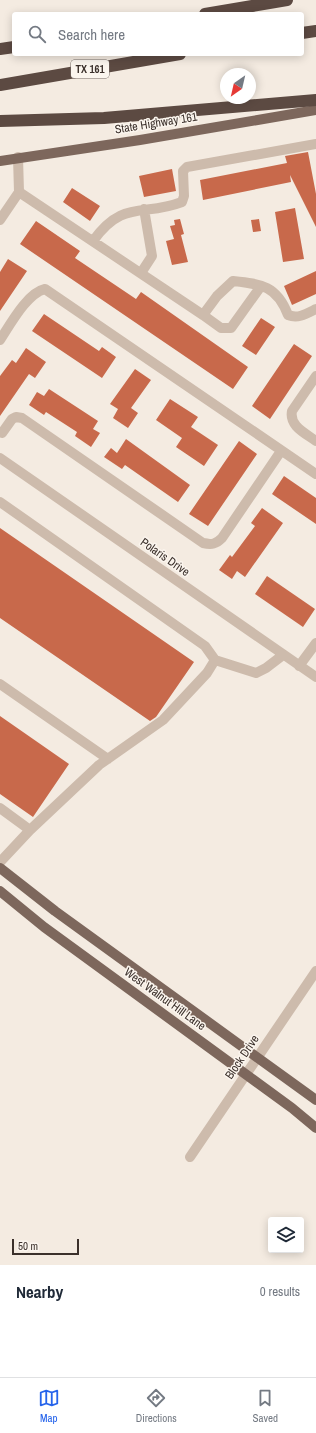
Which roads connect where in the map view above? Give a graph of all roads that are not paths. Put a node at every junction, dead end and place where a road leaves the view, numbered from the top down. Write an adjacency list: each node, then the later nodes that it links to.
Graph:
1 (287, 0): 2 (highway)
2 (217, 12)
3 (316, 31): 4 (highway)
4 (304, 33)
5 (12, 47): 6 (highway)
6 (0, 49)
7 (168, 56): 8 (highway, TX 161)
8 (0, 85)
9 (316, 100): 11 (highway)
10 (316, 110): 13 (main road, State Highway 161)
11 (0, 121)
12 (316, 144): 16 (street)
13 (18, 157): 14 (main road, State Highway 161); 15 (street)
14 (0, 161)
15 (19, 192): 17 (street); 18 (street)
16 (144, 209): 18 (street); 19 (street)
17 (0, 220)
18 (93, 241): 19 (street)
19 (141, 274): 22 (street)
20 (261, 286): 21 (street); 22 (street); 22 (street)
21 (316, 309)
22 (203, 316)
23 (0, 340): 27 (street)
24 (316, 376): 26 (street)
25 (1, 433): 27 (street)
26 (316, 441)
27 (281, 451): 29 (street)
28 (0, 458): 32 (street, Polaris Drive)
29 (316, 474)
30 (0, 502): 33 (street)
31 (315, 645): 34 (street)
32 (283, 655): 33 (street); 34 (street, Polaris Drive)
33 (215, 660): 37 (street)
34 (299, 666): 35 (street, Polaris Drive)
35 (316, 677)
36 (0, 684): 37 (street)
37 (108, 759): 39 (street)
38 (0, 808): 39 (street)
39 (30, 830): 40 (street)
40 (0, 862)
41 (0, 868): 44 (main road, West Walnut Hill Lane)
42 (0, 891): 45 (main road, West Walnut Hill Lane)
43 (316, 971): 44 (street, Block Drive)
44 (257, 1057): 45 (street, Block Drive); 46 (main road, West Walnut Hill Lane)
45 (246, 1074): 47 (main road, West Walnut Hill Lane); 48 (street, Block Drive)
46 (316, 1100)
47 (316, 1128)
48 (190, 1157)

